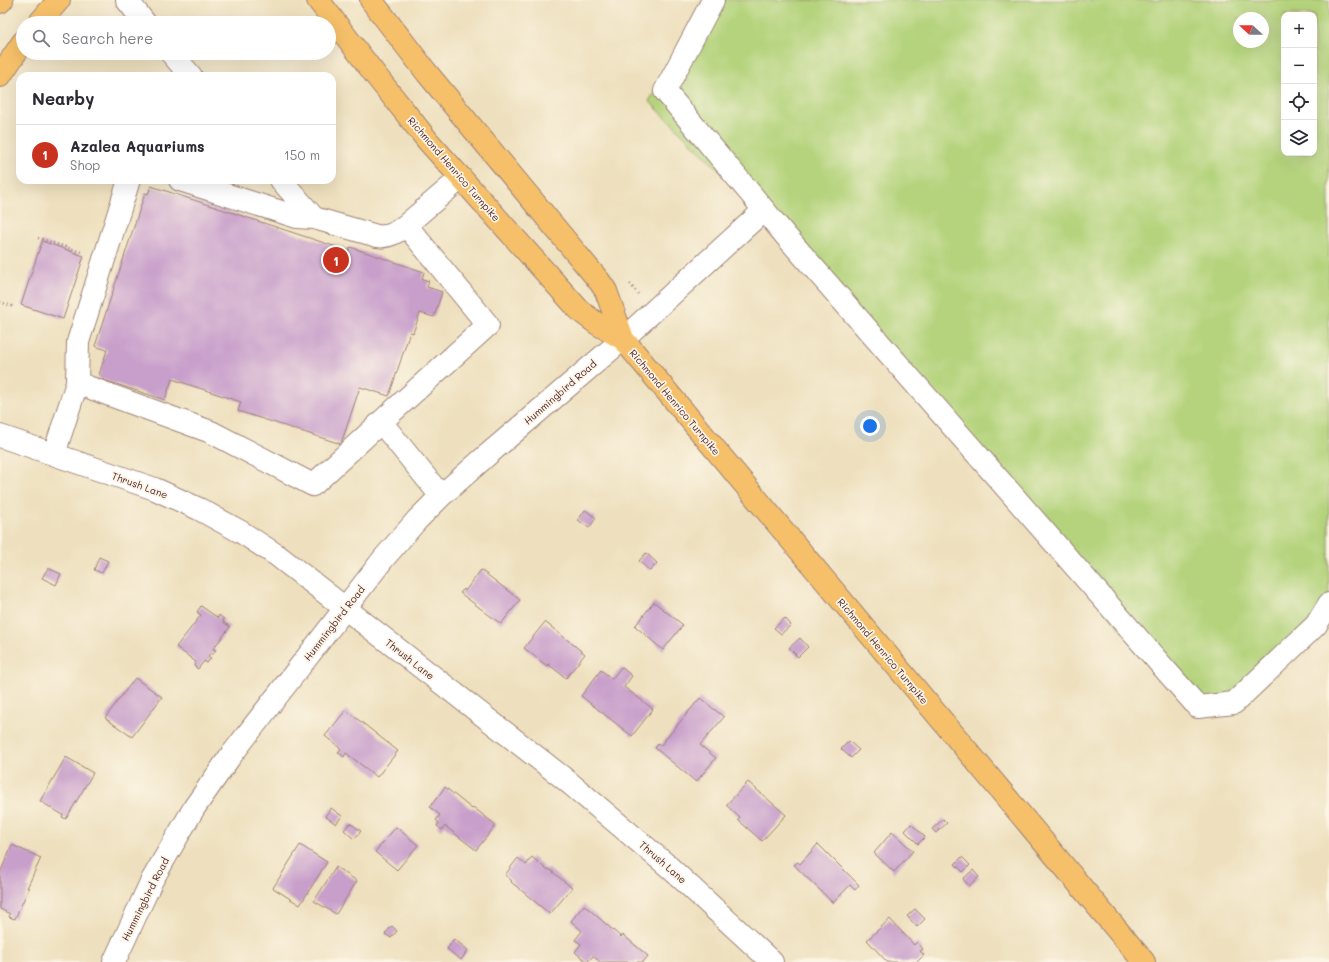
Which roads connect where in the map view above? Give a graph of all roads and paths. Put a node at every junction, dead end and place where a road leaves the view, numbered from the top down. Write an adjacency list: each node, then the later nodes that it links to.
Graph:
1 (59, 0): 6 (main road)
2 (128, 0): 7 (street)
3 (318, 0): 8 (main road, Richmond Henrico Turnpike)
4 (370, 0): 25 (main road, Richmond Henrico Turnpike)
5 (713, 0): 18 (street)
6 (45, 16)
7 (140, 16)
8 (330, 16)
9 (336, 23): 14 (main road, Richmond Henrico Turnpike)
10 (16, 52): 13 (main road)
11 (177, 60): 12 (street)
12 (188, 72)
13 (0, 76)
14 (461, 178): 20 (street); 25 (main road, Richmond Henrico Turnpike)
15 (128, 184): 26 (street)
16 (193, 184): 19 (street)
17 (284, 184): 19 (street)
18 (764, 210): 25 (street, Hummingbird Road); 31 (street)
19 (314, 218): 20 (street)
20 (406, 225): 27 (street)
21 (38, 238): 22 (path)
22 (85, 254)
23 (0, 302): 24 (path)
24 (15, 307)
25 (623, 339): 30 (street, Hummingbird Road); 35 (main road, Richmond Henrico Turnpike)
26 (77, 383): 27 (street); 29 (street)
27 (381, 422): 30 (street)
28 (0, 436): 29 (street, Thrush Lane)
29 (54, 454): 32 (street, Thrush Lane)
30 (441, 496): 32 (street, Hummingbird Road)
31 (1329, 604)
32 (345, 609): 33 (street, Hummingbird Road); 34 (street, Thrush Lane)
33 (114, 962)
34 (772, 962)
35 (1144, 962)

